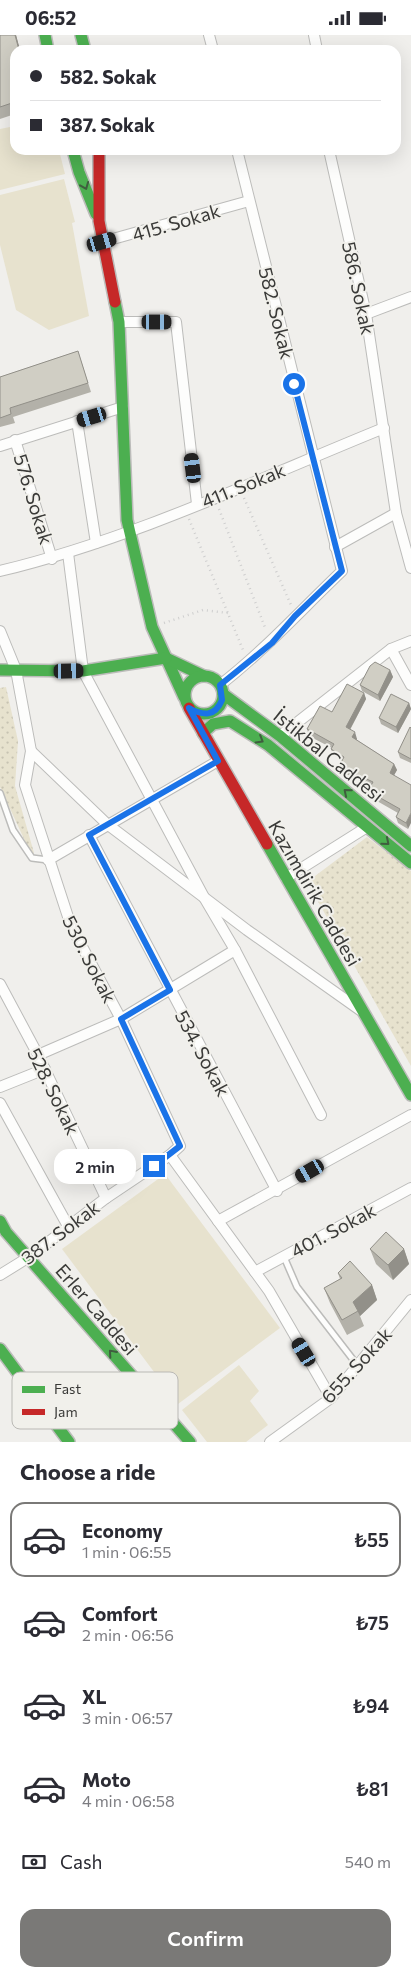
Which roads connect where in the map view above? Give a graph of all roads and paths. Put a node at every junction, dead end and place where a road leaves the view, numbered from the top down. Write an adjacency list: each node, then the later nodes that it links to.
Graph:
1 (74, 155): 6 (main road, one-way to 6)
2 (99, 155): 6 (main road)
3 (238, 155): 5 (street, 582. Sokak)
4 (330, 155): 9 (street, 586. Sokak)
5 (249, 201): 7 (street, 415. Sokak); 16 (street, 582. Sokak)
6 (99, 221): 7 (main road)
7 (102, 242): 10 (main road)
8 (411, 297): 9 (street)
9 (366, 314): 13 (street, 586. Sokak)
10 (119, 322): 11 (main road); 19 (street)
11 (123, 407): 12 (street); 22 (main road)
12 (77, 421): 14 (street); 23 (street)
13 (384, 428): 16 (street, 411. Sokak); 21 (street, 586. Sokak)
14 (15, 440): 15 (street); 26 (street, 576. Sokak)
15 (0, 447)
16 (312, 457): 17 (street, 411. Sokak); 24 (street, 582. Sokak)
17 (240, 487): 18 (street, 411. Sokak); 30 (path)
18 (214, 497): 19 (street, 411. Sokak); 34 (path)
19 (197, 504): 20 (street, 411. Sokak)
20 (185, 509): 22 (street, 411. Sokak); 29 (path)
21 (396, 513): 24 (street); 27 (street, 586. Sokak)
22 (130, 532): 23 (street, 411. Sokak); 31 (main road)
23 (96, 543): 25 (street, 411. Sokak)
24 (335, 547): 30 (street, 582. Sokak)
25 (68, 553): 26 (street, 411. Sokak); 40 (street, 576. Sokak)
26 (52, 559): 28 (street, 411. Sokak)
27 (411, 568)
28 (0, 571)
29 (228, 613): 31 (path); 37 (path)
30 (295, 616): 34 (street)
31 (152, 627): 36 (main road)
32 (0, 631): 39 (street, 530. Sokak)
33 (411, 641): 35 (street)
34 (272, 643): 37 (street)
35 (391, 649): 42 (street); 49 (street)
36 (166, 658): 40 (main road); 41 (main road); 44 (main road)
37 (248, 663): 43 (street)
38 (0, 670): 39 (main road)
39 (16, 670): 40 (main road); 50 (street, 530. Sokak)
40 (83, 671): 53 (street)
41 (204, 676): 43 (main road); 44 (main road)
42 (411, 685)
43 (221, 690): 46 (main road); 49 (main road, İstikbal Caddesi)
44 (184, 697): 45 (main road)
45 (189, 708): 46 (main road); 48 (main road, Kazımdirik Caddesi)
46 (214, 712): 47 (main road)
47 (230, 721): 48 (main road); 55 (main road, one-way to 55)
48 (203, 733): 51 (main road, Kazımdirik Caddesi)
49 (280, 736): 57 (main road, İstikbal Caddesi, one-way to 49)
50 (31, 751): 54 (street); 58 (street, 530. Sokak)
51 (218, 761): 53 (street); 60 (main road, Kazımdirik Caddesi)
52 (0, 793): 58 (lane)
53 (153, 798): 54 (street); 61 (street)
54 (107, 824): 56 (street); 61 (street)
55 (367, 827): 59 (main road, one-way to 59); 60 (street)
56 (89, 835): 58 (street); 64 (street, 534. Sokak)
57 (411, 846)
58 (48, 860): 67 (street, 530. Sokak)
59 (411, 863)
60 (286, 878): 66 (main road, Kazımdirik Caddesi)
61 (205, 899): 62 (street); 66 (street)
62 (235, 950): 64 (street); 73 (street)
63 (0, 984): 65 (street, 528. Sokak)
64 (170, 990): 67 (street); 77 (street, 534. Sokak)
65 (4, 1002): 68 (street, 528. Sokak)
66 (366, 1015): 71 (main road, Kazımdirik Caddesi)
67 (121, 1019): 68 (street); 75 (street, 530. Sokak)
68 (38, 1055): 69 (street, 528. Sokak)
69 (45, 1069): 70 (street); 78 (street, 528. Sokak)
70 (0, 1087)
71 (411, 1095)
72 (0, 1103): 81 (street)
73 (321, 1115)
74 (411, 1115): 77 (street)
75 (170, 1155): 78 (street, 387. Sokak); 80 (street)
76 (411, 1188): 83 (street, 401. Sokak)
77 (277, 1191): 80 (street)
78 (106, 1198): 81 (street, 387. Sokak)
79 (0, 1221): 82 (main road, Erler Caddesi)
80 (218, 1221): 84 (street)
81 (68, 1226): 82 (street, 387. Sokak)
82 (29, 1257): 85 (street, 387. Sokak); 90 (main road, Erler Caddesi, one-way to 82)
83 (284, 1257): 84 (street, 401. Sokak); 88 (lane)
84 (255, 1272): 91 (street)
85 (0, 1275)
86 (411, 1300): 88 (street, 655. Sokak)
87 (0, 1349): 89 (main road)
88 (358, 1366): 91 (street, 655. Sokak)
89 (17, 1372)
90 (129, 1372)
91 (331, 1398): 94 (street, 655. Sokak)
92 (178, 1428): 96 (main road, Erler Caddesi, one-way to 92)
93 (59, 1429): 95 (main road)
94 (277, 1440)
95 (69, 1442)
96 (190, 1442)

